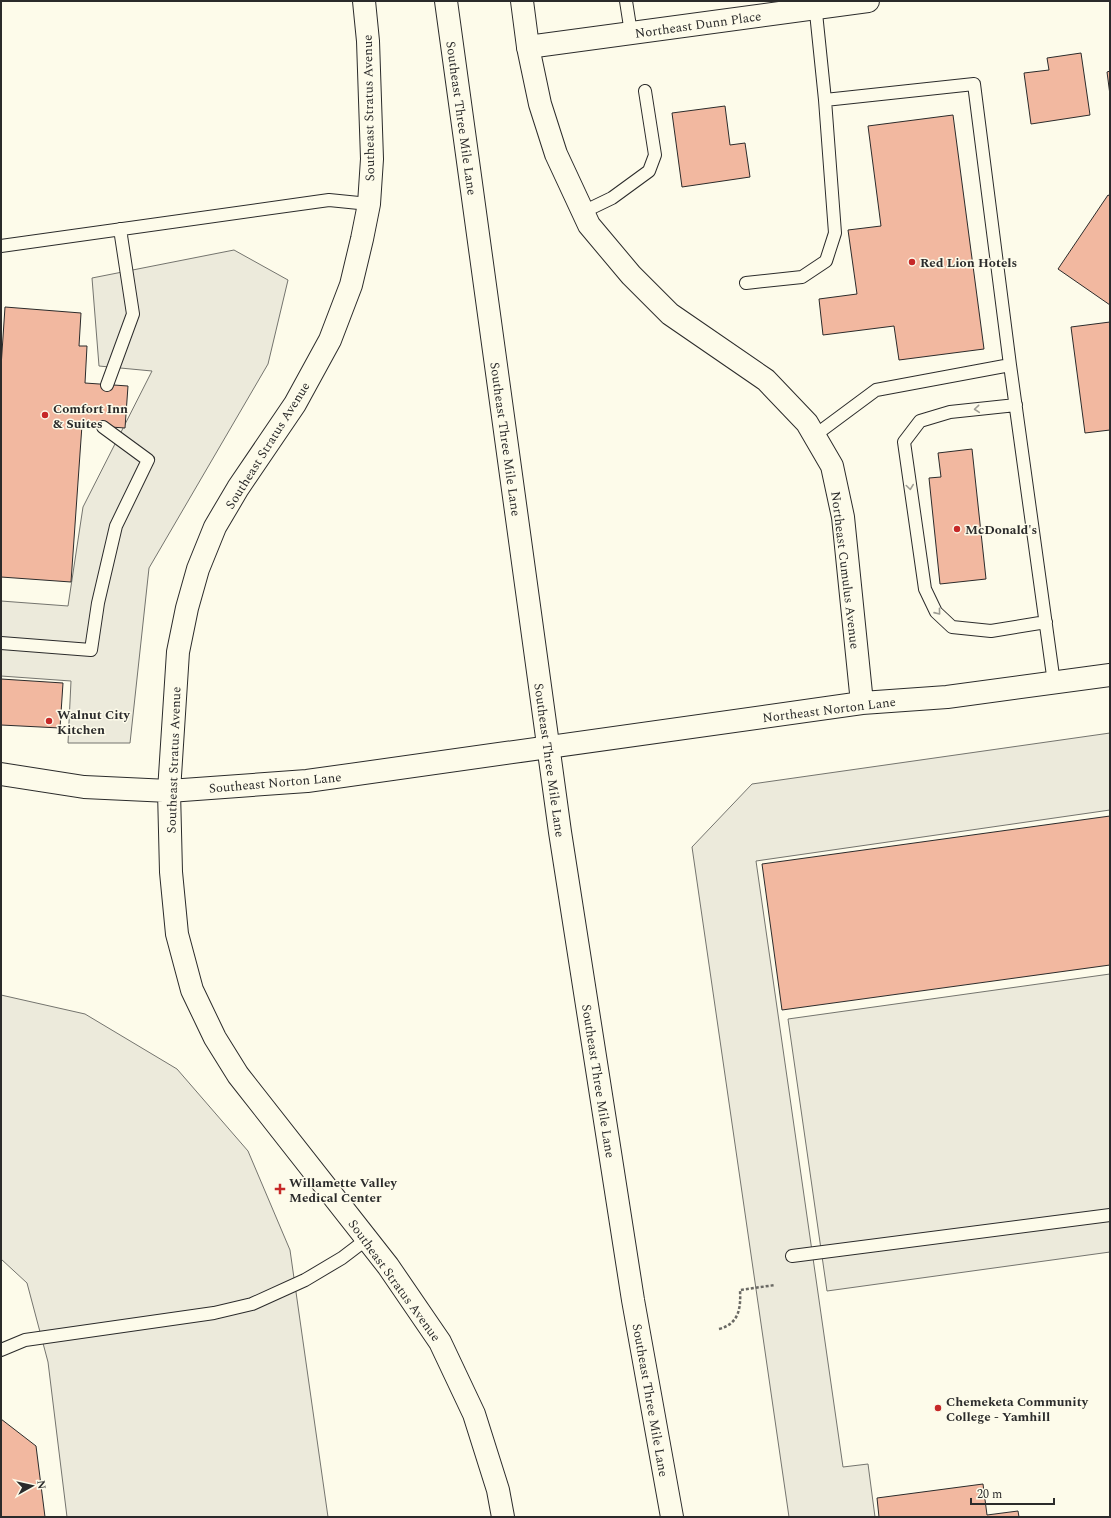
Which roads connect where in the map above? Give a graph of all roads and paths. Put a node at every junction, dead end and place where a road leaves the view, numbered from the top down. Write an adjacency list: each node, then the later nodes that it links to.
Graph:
1 (364, 1): 11 (main road, Southeast Stratus Avenue)
2 (446, 1): 26 (main road, Southeast Three Mile Lane)
3 (522, 1): 8 (main road, Northeast Cumulus Avenue)
4 (626, 1): 7 (lane)
5 (868, 1): 6 (main road, Northeast Dunn Place)
6 (816, 5): 7 (main road, Northeast Dunn Place); 10 (lane)
7 (631, 33): 8 (main road, Northeast Dunn Place)
8 (528, 47): 12 (main road, Northeast Cumulus Avenue)
9 (645, 92): 12 (lane)
10 (825, 100): 15 (lane); 16 (lane)
11 (369, 204): 13 (lane); 28 (main road, Southeast Stratus Avenue)
12 (583, 212): 20 (main road, Northeast Cumulus Avenue)
13 (120, 229): 14 (lane); 17 (lane)
14 (1, 246)
15 (746, 283)
16 (1010, 365): 18 (lane); 20 (lane)
17 (107, 385)
18 (1016, 406): 21 (lane); 21 (lane, one-way to 21)
19 (103, 426): 22 (lane)
20 (814, 436): 25 (main road, Northeast Cumulus Avenue)
21 (1046, 622): 24 (lane)
22 (1, 643)
23 (1110, 675): 24 (main road, Northeast Norton Lane)
24 (1054, 683): 25 (main road, Northeast Norton Lane)
25 (862, 703): 26 (main road, Northeast Norton Lane)
26 (548, 747): 28 (main road, Southeast Norton Lane); 36 (main road, Southeast Three Mile Lane)
27 (1, 774): 28 (main road, Southeast Norton Lane)
28 (170, 791): 30 (main road, Southeast Stratus Avenue)
29 (1110, 1215): 31 (lane)
30 (367, 1239): 34 (lane); 35 (main road, Southeast Stratus Avenue)
31 (792, 1256)
32 (775, 1285): 33 (path)
33 (719, 1329)
34 (1, 1350)
35 (503, 1517)
36 (672, 1517)

